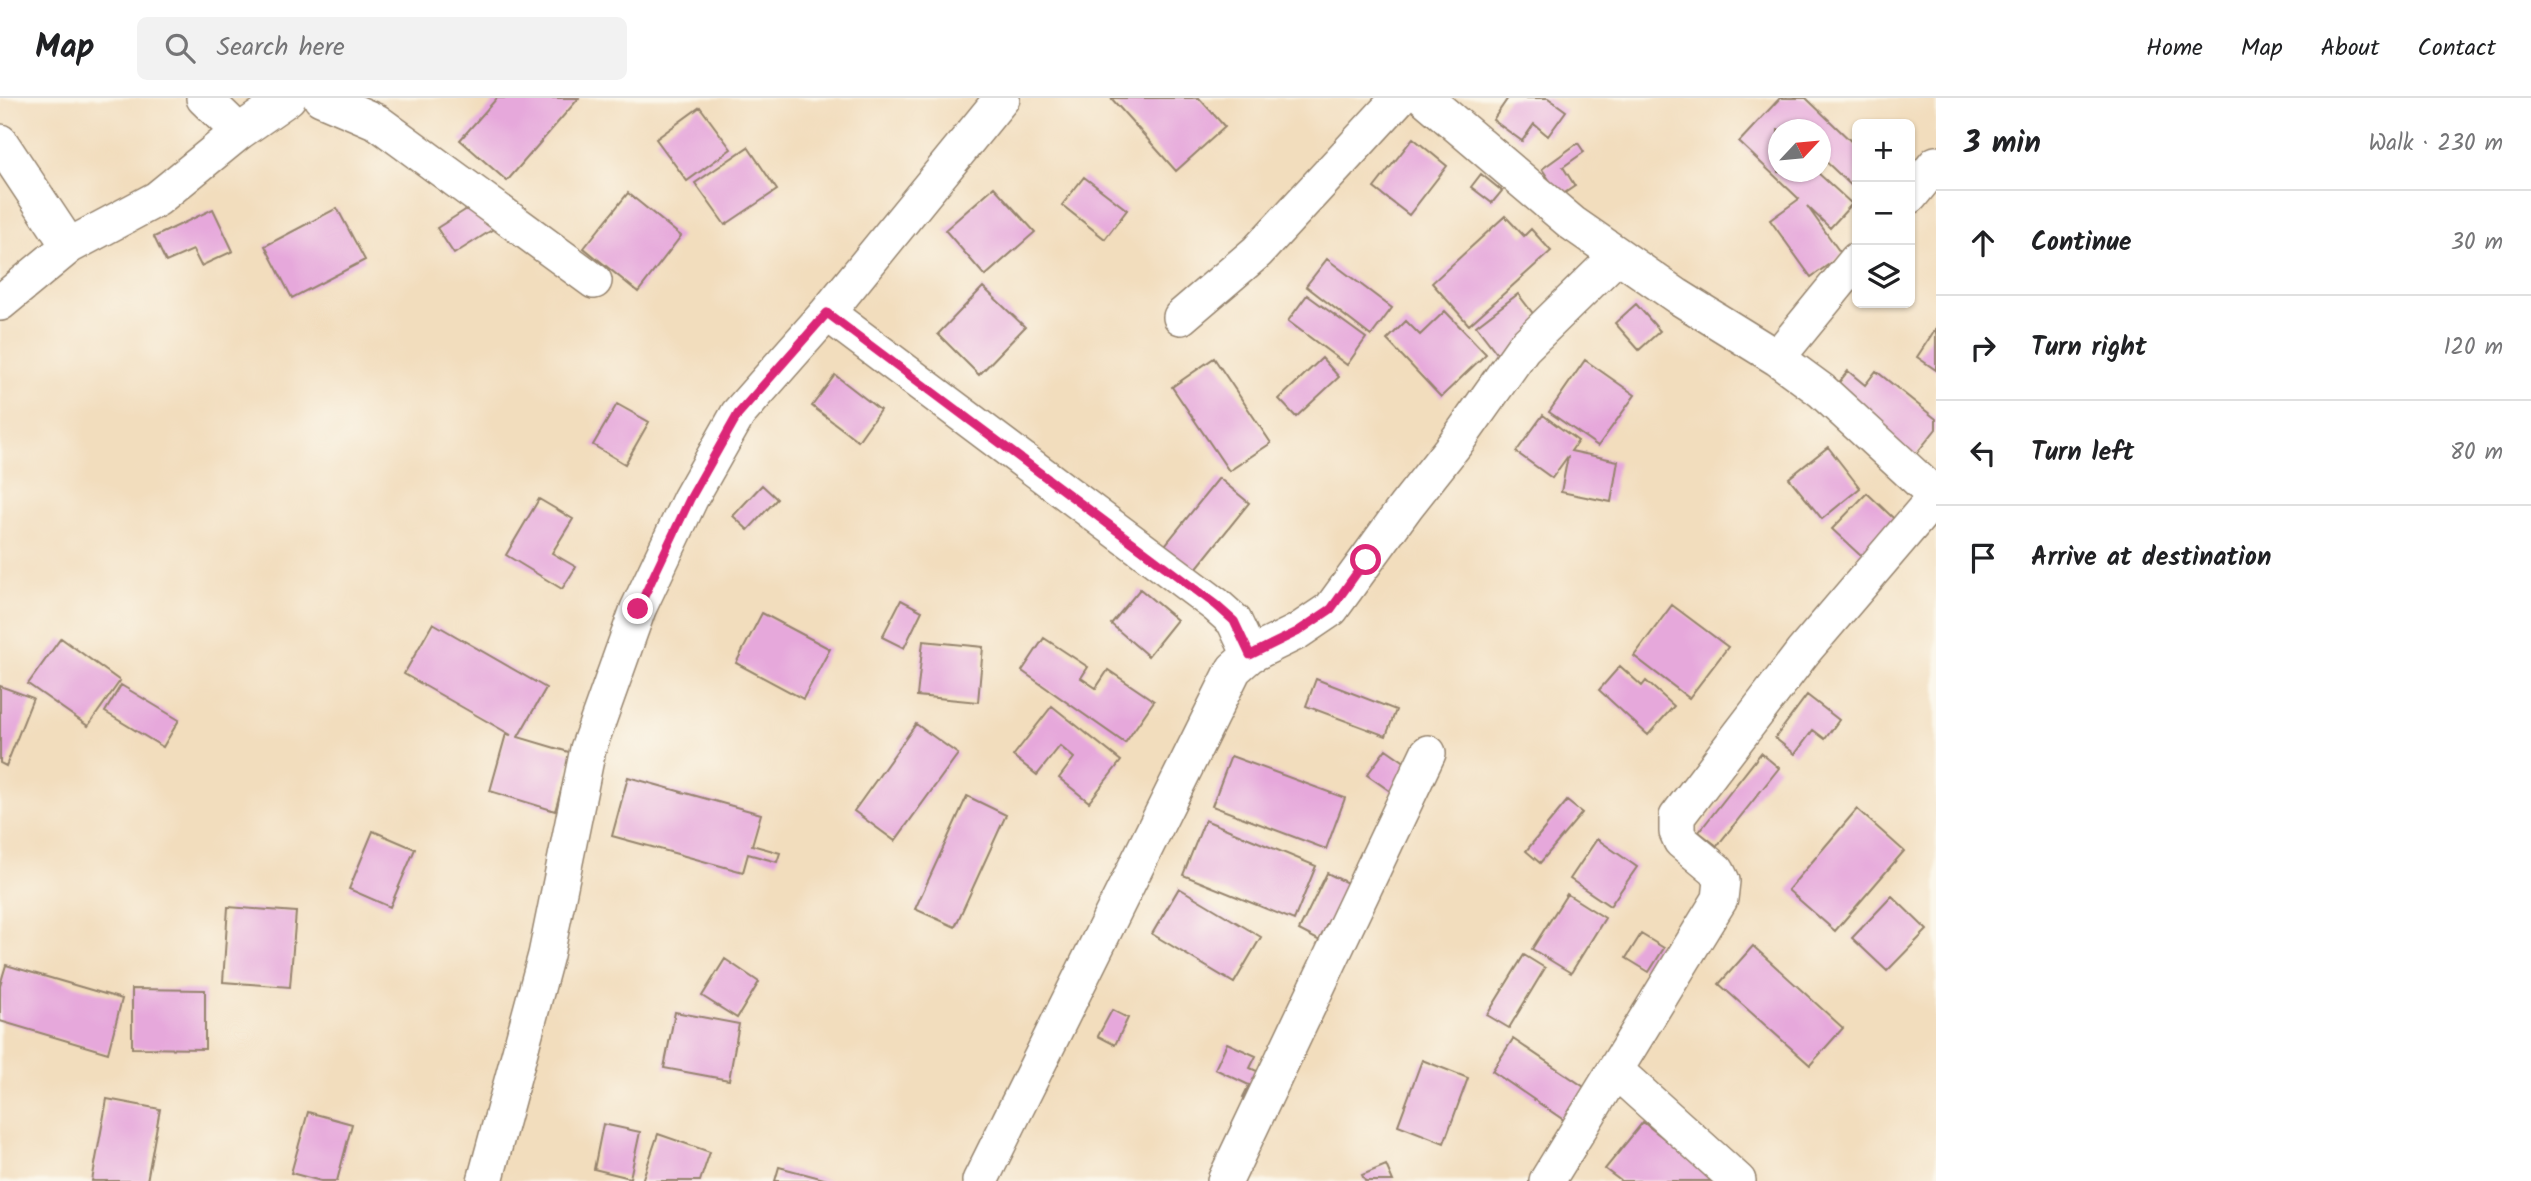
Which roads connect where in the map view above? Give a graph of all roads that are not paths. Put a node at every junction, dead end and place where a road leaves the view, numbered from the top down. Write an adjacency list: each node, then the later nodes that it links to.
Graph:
1 (204, 98): 8 (street)
2 (288, 98): 8 (street)
3 (321, 98): 7 (street)
4 (1002, 98): 17 (street)
5 (1399, 98): 18 (street)
6 (1425, 98): 13 (street)
7 (371, 110): 15 (street)
8 (239, 132): 12 (street)
9 (0, 142): 12 (street)
10 (1936, 164): 11 (street)
11 (1915, 190)
12 (69, 246): 16 (street)
13 (1617, 256): 19 (street); 21 (street)
14 (1852, 266): 19 (street)
15 (594, 281)
16 (0, 303)
17 (827, 313): 21 (street); 24 (street)
18 (1181, 317)
19 (1777, 358): 20 (street)
20 (1936, 496): 23 (street)
21 (1250, 655): 25 (street)
22 (1428, 753): 26 (street)
23 (1615, 1070): 27 (street); 28 (street)
24 (485, 1181)
25 (980, 1181)
26 (1225, 1181)
27 (1547, 1181)
28 (1738, 1181)

